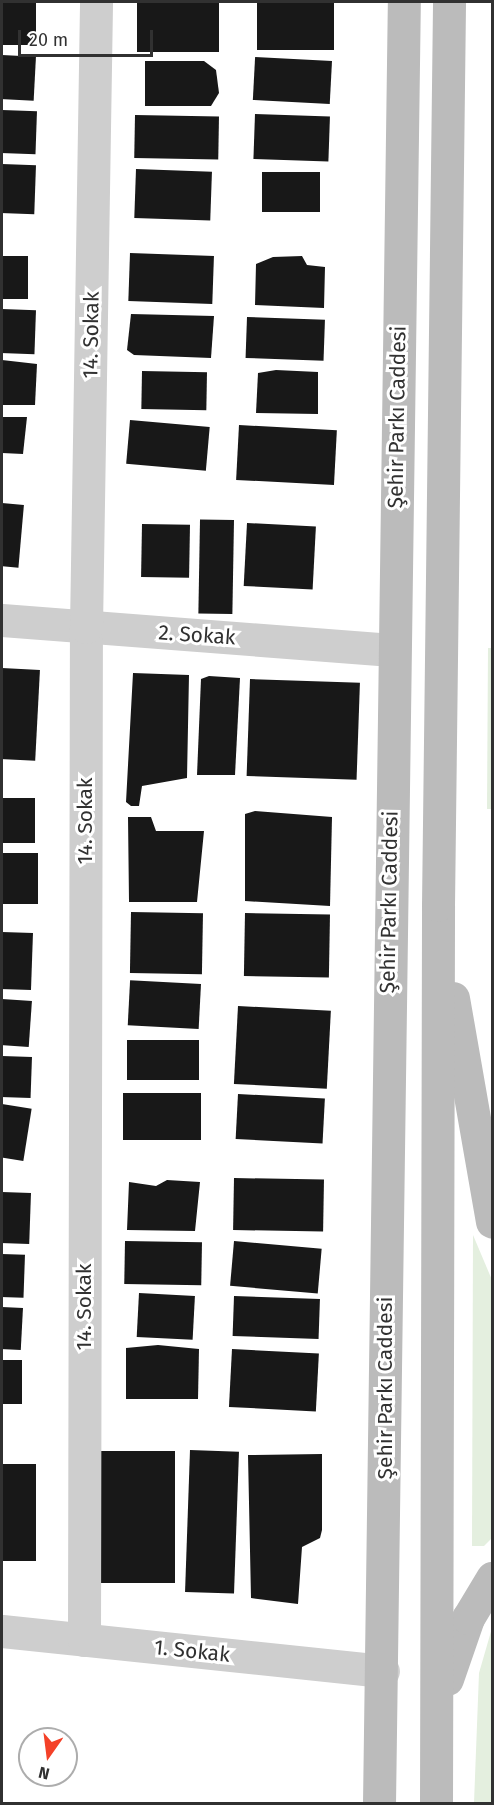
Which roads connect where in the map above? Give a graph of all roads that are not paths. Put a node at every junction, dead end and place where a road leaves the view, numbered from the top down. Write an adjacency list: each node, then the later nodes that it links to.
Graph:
1 (96, 2): 5 (street, 14. Sokak)
2 (404, 2): 6 (main road, Şehir Parkı Caddesi)
3 (449, 2): 7 (main road)
4 (2, 620): 5 (street, 2. Sokak)
5 (86, 627): 6 (street, 2. Sokak); 11 (street, 14. Sokak)
6 (392, 650): 12 (main road, Şehir Parkı Caddesi)
7 (438, 905): 8 (main road); 13 (main road)
8 (492, 1222)
9 (492, 1578): 13 (main road)
10 (2, 1631): 11 (street, 1. Sokak)
11 (84, 1640): 12 (street, 1. Sokak)
12 (383, 1671): 14 (main road, Şehir Parkı Caddesi)
13 (437, 1749): 15 (main road)
14 (379, 1803)
15 (436, 1803)

